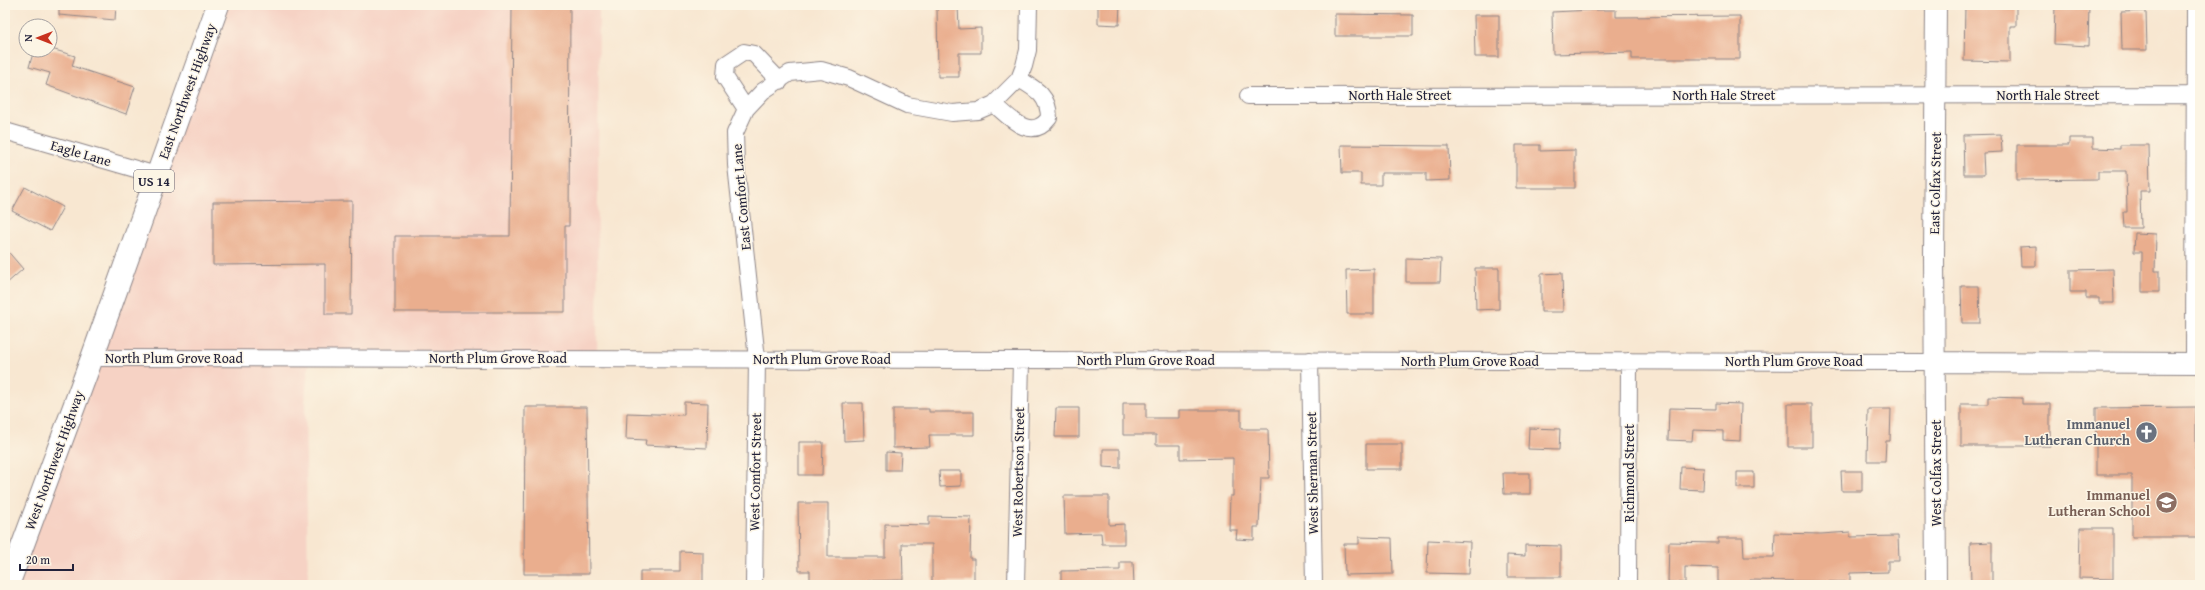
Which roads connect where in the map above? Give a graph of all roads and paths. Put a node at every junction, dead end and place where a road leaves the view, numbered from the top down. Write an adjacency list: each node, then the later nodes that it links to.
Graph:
1 (218, 5): 13 (main road, East Northwest Highway / US 14)
2 (1029, 5): 5 (street)
3 (1936, 5): 7 (street, East Colfax Street)
4 (2195, 5): 8 (street)
5 (1019, 79): 10 (street); 10 (street)
6 (780, 80): 10 (street, East Comfort Lane); 11 (street, East Comfort Lane); 11 (street)
7 (1936, 95): 8 (street, North Hale Street); 9 (street, North Hale Street); 19 (street, East Colfax Street)
8 (2197, 95): 20 (street)
9 (1248, 96)
10 (994, 104)
11 (746, 109): 15 (street, East Comfort Lane)
12 (5, 131): 13 (street, Eagle Lane)
13 (156, 176): 14 (main road, East Northwest Highway / US 14)
14 (92, 358): 15 (street, North Plum Grove Road); 21 (main road, West Northwest Highway / US 14)
15 (757, 359): 16 (street, North Plum Grove Road); 22 (street, West Comfort Street)
16 (1021, 360): 17 (street, North Plum Grove Road); 23 (street, West Robertson Street)
17 (1310, 360): 18 (street, North Plum Grove Road); 24 (street, West Sherman Street)
18 (1629, 361): 19 (street, North Plum Grove Road); 25 (street, Richmond Street)
19 (1936, 362): 20 (street, North Plum Grove Road); 26 (street, West Colfax Street)
20 (2197, 362)
21 (8, 585)
22 (754, 585)
23 (1016, 585)
24 (1314, 585)
25 (1628, 585)
26 (1936, 585)

